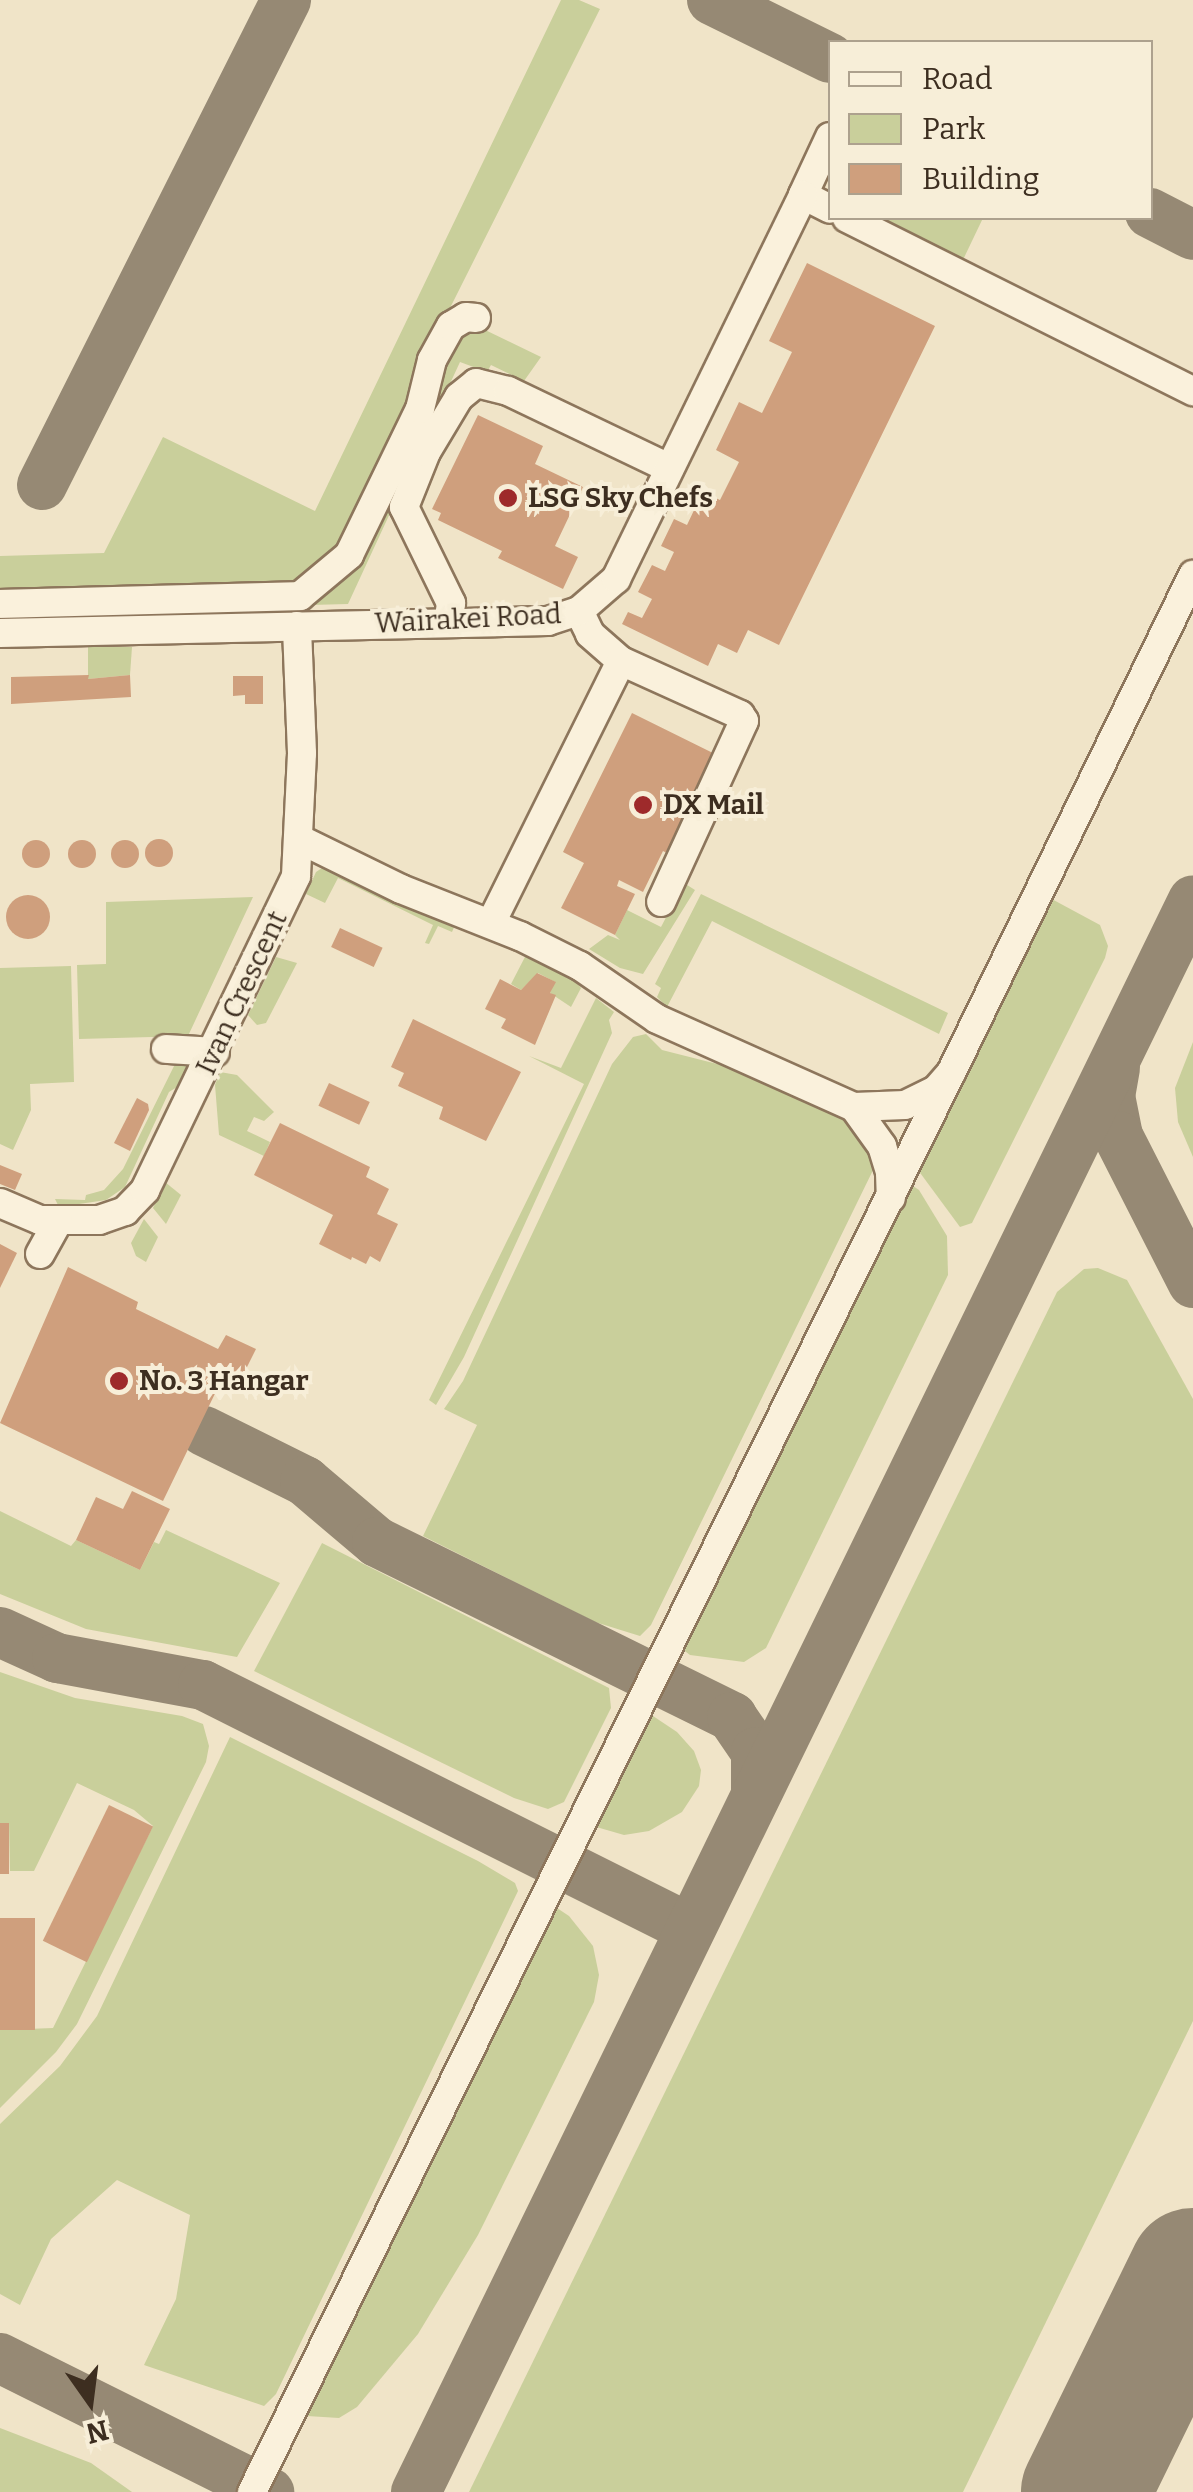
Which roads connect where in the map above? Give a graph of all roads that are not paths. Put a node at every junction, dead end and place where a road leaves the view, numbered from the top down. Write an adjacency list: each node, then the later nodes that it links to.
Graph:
1 (828, 142): 2 (street, Wairakei Road)
2 (803, 195): 3 (street); 7 (street, Wairakei Road)
3 (828, 208)
4 (851, 220): 6 (street)
5 (476, 318): 9 (street)
6 (1193, 391)
7 (670, 468): 10 (street, Wairakei Road); 11 (street)
8 (1193, 575): 20 (street)
9 (0, 604)
10 (579, 611): 11 (street, Wairakei Road); 14 (street)
11 (448, 623): 12 (street, Wairakei Road)
12 (297, 626): 13 (street, Wairakei Road); 15 (street, Ivan Crescent)
13 (0, 633)
14 (621, 660): 16 (street); 17 (street)
15 (301, 840): 17 (street); 19 (street, Ivan Crescent)
16 (661, 902)
17 (491, 923): 21 (street)
18 (166, 1049): 19 (street)
19 (214, 1052): 24 (street, Ivan Crescent)
20 (951, 1073): 21 (street); 22 (street)
21 (854, 1107): 22 (street)
22 (891, 1198): 26 (street)
23 (0, 1203): 24 (street, Ivan Crescent)
24 (58, 1222): 25 (street)
25 (40, 1254)
26 (252, 2492)

